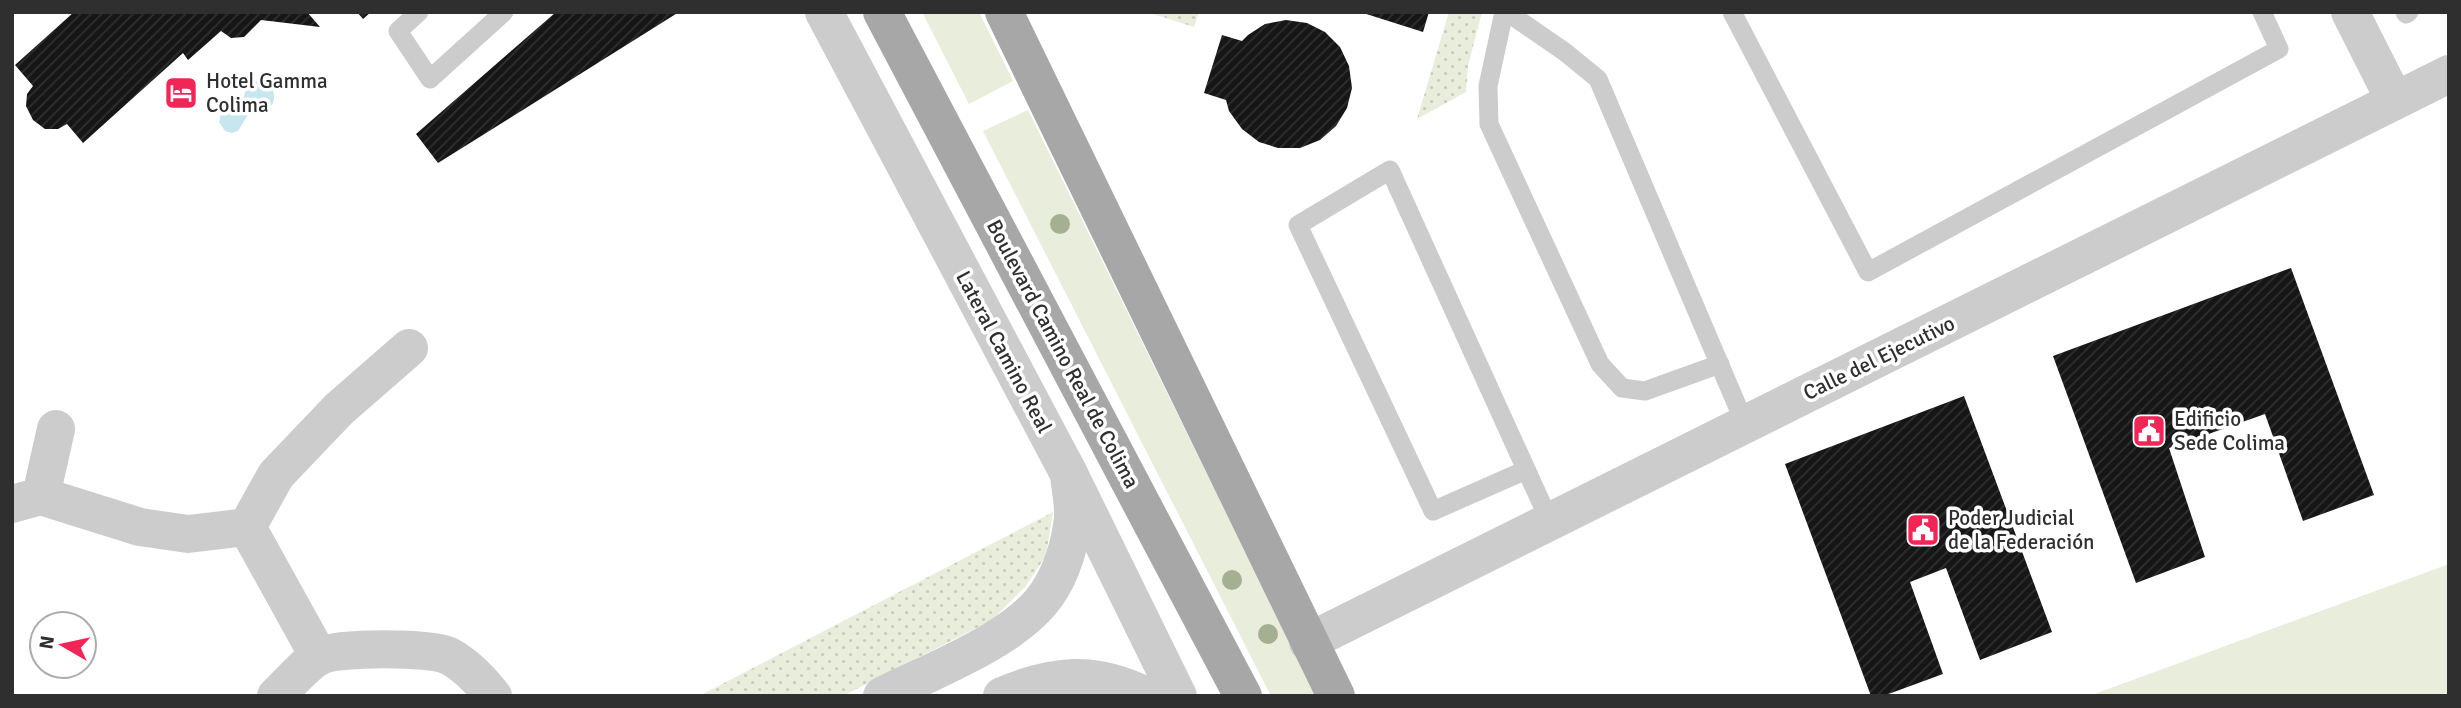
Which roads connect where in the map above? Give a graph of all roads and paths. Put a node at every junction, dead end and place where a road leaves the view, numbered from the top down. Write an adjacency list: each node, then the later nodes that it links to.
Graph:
1 (419, 12): 2 (lane)
2 (504, 12)
3 (824, 12): 17 (street, Lateral Camino Real)
4 (882, 12): 29 (main road, Boulevard Camino Real de Colima)
5 (1004, 12): 21 (main road)
6 (1506, 12): 13 (lane); 13 (lane)
7 (1732, 12): 8 (lane)
8 (2262, 12)
9 (2350, 12): 11 (street)
10 (2449, 74): 11 (street, Calle del Ejecutivo)
11 (2395, 102): 14 (street, Calle del Ejecutivo)
12 (409, 348): 20 (street)
13 (1720, 364): 14 (lane)
14 (1745, 424): 19 (street, Calle del Ejecutivo)
15 (56, 429): 18 (street)
16 (1526, 470): 16 (lane); 19 (lane)
17 (1069, 474): 25 (street); 28 (street, Lateral Camino Real)
18 (27, 500): 20 (street)
19 (1550, 522): 21 (street, Calle del Ejecutivo)
20 (247, 527): 22 (street)
21 (1308, 642): 30 (main road)
22 (318, 657): 23 (street); 24 (street)
23 (276, 696)
24 (493, 696)
25 (882, 696)
26 (1002, 696): 27 (street)
27 (1146, 696)
28 (1178, 696)
29 (1243, 696)
30 (1335, 696)

